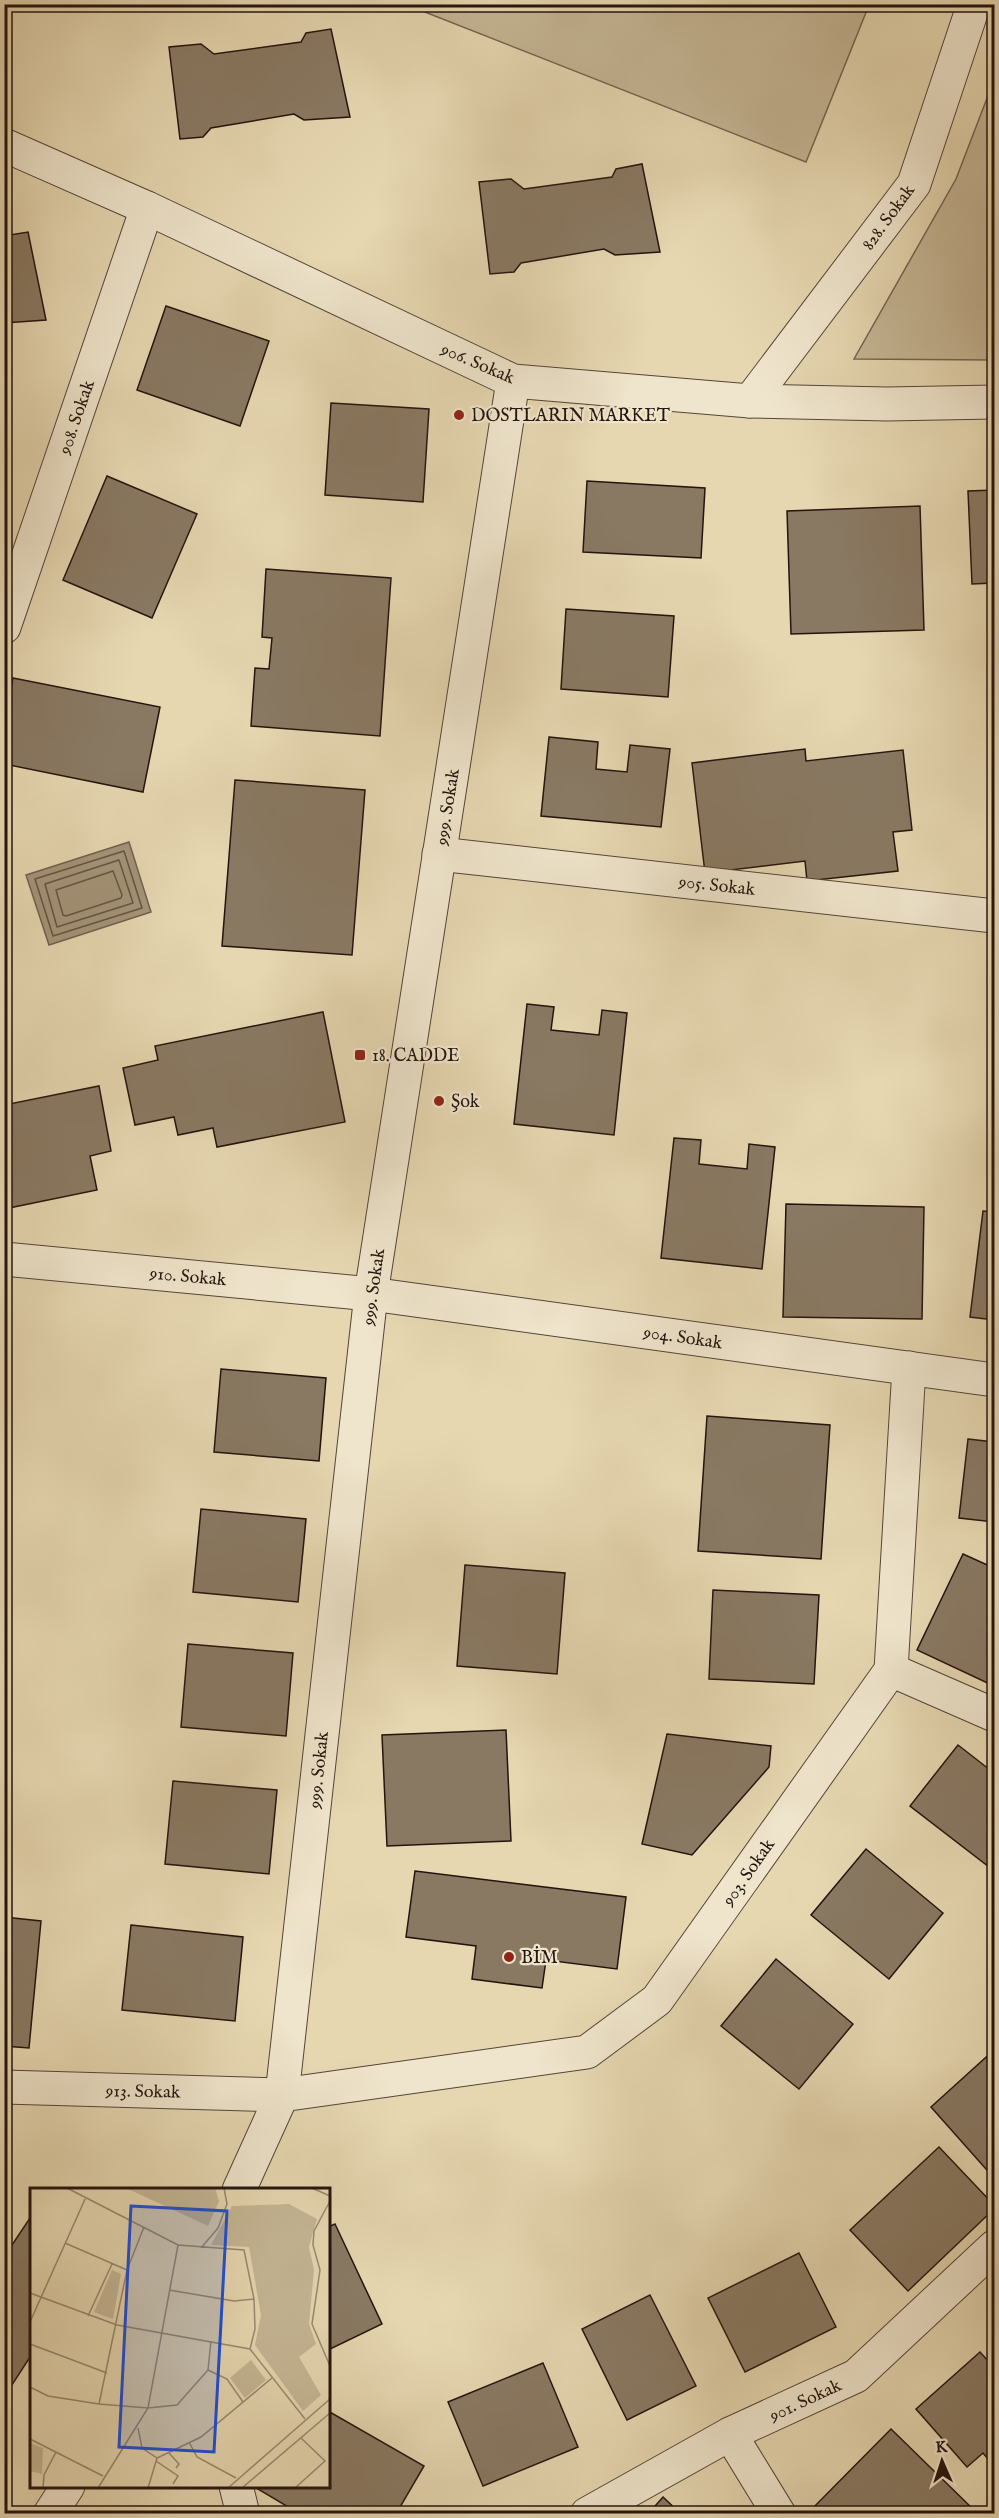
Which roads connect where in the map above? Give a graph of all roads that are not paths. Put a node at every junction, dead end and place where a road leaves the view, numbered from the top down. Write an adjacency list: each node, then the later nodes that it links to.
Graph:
1 (974, 4): 5 (street, 828. Sokak)
2 (4, 145): 3 (street, 906. Sokak)
3 (147, 208): 4 (street, 906. Sokak); 7 (street, 908. Sokak)
4 (513, 381): 5 (street, 906. Sokak); 8 (street, 999. Sokak)
5 (750, 401): 6 (street, 906. Sokak)
6 (994, 402)
7 (4, 627)
8 (439, 854): 9 (street, 905. Sokak); 11 (street, 999. Sokak)
9 (994, 916)
10 (4, 1259): 11 (street, 910. Sokak)
11 (371, 1294): 12 (street, 904. Sokak); 17 (street, 999. Sokak)
12 (909, 1368): 13 (street, 904. Sokak); 14 (street)
13 (994, 1380)
14 (891, 1670): 15 (street); 17 (street, 903. Sokak)
15 (994, 1715)
16 (4, 2087): 17 (street, 913. Sokak)
17 (282, 2095): 18 (street, 999. Sokak)
18 (240, 2188)
19 (994, 2247): 20 (street, 901. Sokak)
20 (730, 2434): 25 (street, 901. Sokak); 26 (street)
21 (67, 2488): 23 (street)
22 (236, 2488): 24 (street)
23 (50, 2514)
24 (243, 2514)
25 (587, 2514)
26 (779, 2514)

